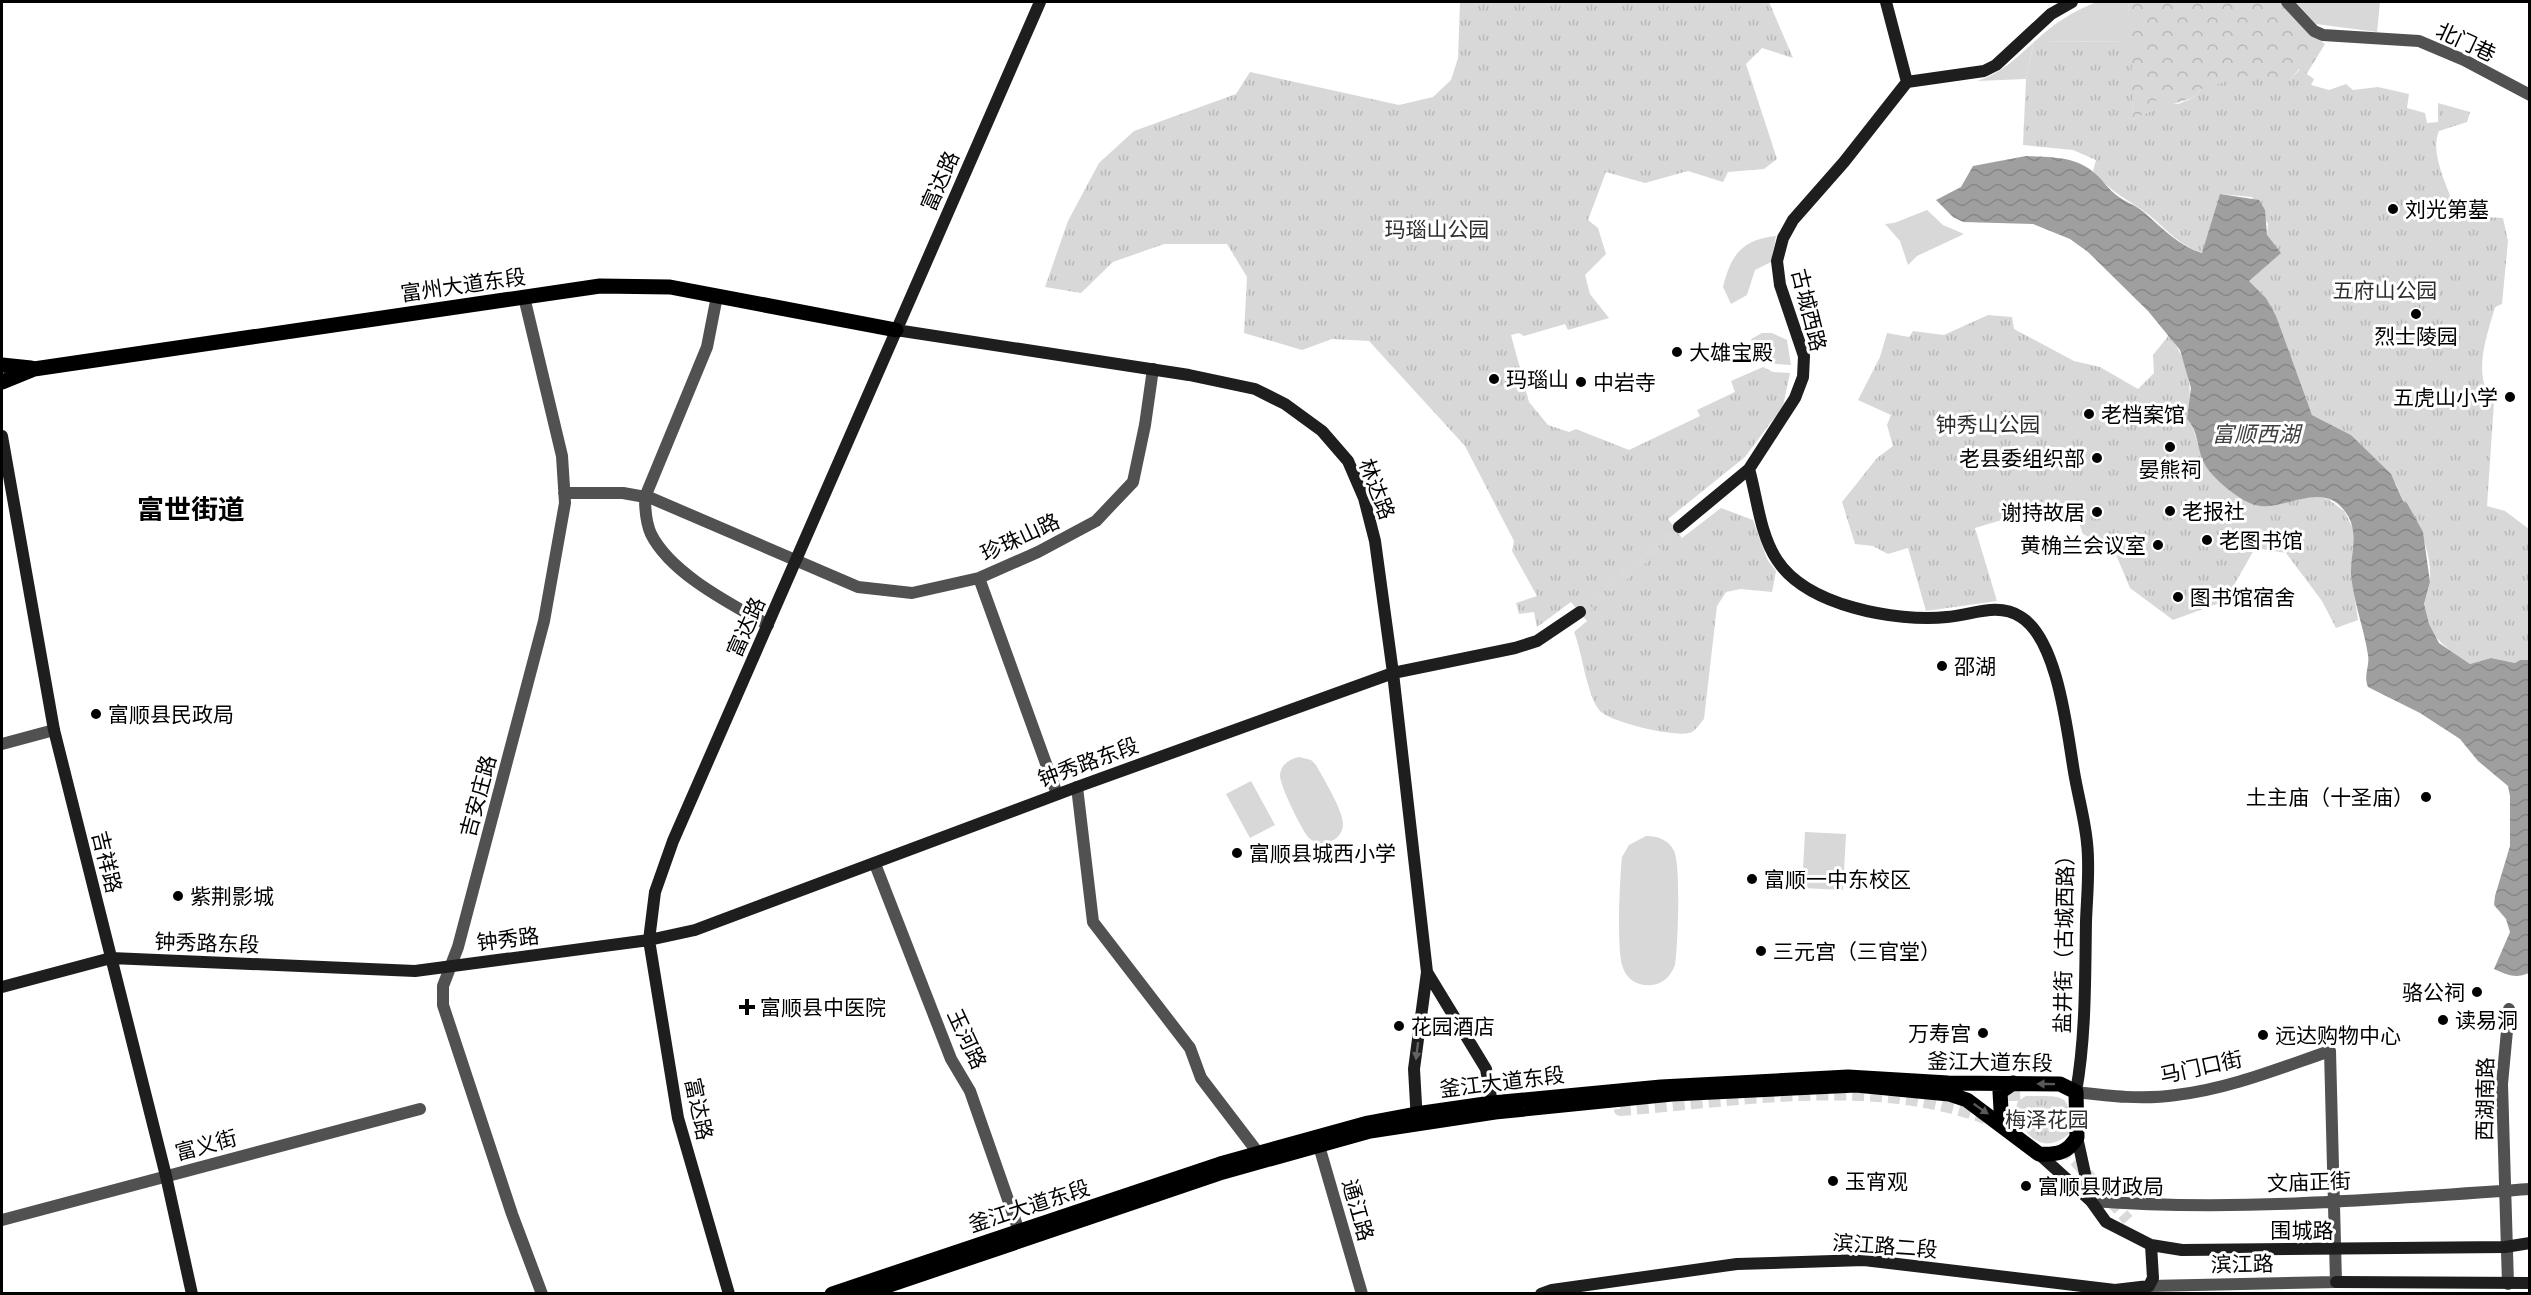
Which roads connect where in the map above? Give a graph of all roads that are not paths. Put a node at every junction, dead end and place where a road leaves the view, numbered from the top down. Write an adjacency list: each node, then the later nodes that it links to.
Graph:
1 (1040, 2): 9 (street, 富达路)
2 (1886, 2): 5 (street)
3 (2072, 2): 5 (street)
4 (2287, 2): 6 (street, 北门巷)
5 (1907, 82): 15 (street, 古城西路)
6 (2529, 95)
7 (717, 296): 8 (main road, 富州大道东段); 9 (main road, 富州大道东段); 17 (street)
8 (524, 297): 11 (main road, 富州大道东段); 16 (street, 吉安庄路)
9 (896, 330): 12 (street, 林达路); 19 (street, 富达路)
10 (2, 365): 11 (main road)
11 (34, 369): 13 (main road)
12 (1153, 369): 20 (street, 珍珠山路); 23 (street, 林达路)
13 (2, 382)
14 (2, 436): 24 (street, 吉祥路)
15 (1749, 469): 18 (street, 古城西路); 37 (street, 盐井街（古城西路）)
16 (564, 493): 17 (street, 珍珠山路); 62 (street, 吉安庄路)
17 (645, 497): 19 (street, 珍珠山路); 22 (street)
18 (1679, 527)
19 (796, 561): 20 (street, 珍珠山路); 22 (street, 富达路)
20 (979, 578): 27 (street)
21 (1580, 612): 23 (street, 钟秀路东段)
22 (768, 625): 29 (street, 富达路)
23 (1393, 673): 26 (street, 钟秀路东段); 33 (street, 林达路)
24 (54, 730): 25 (street); 31 (street, 吉祥路)
25 (2, 744)
26 (1077, 787): 27 (street, 钟秀路东段); 44 (street)
27 (1057, 794): 28 (street, 钟秀路东段)
28 (875, 864): 29 (street, 钟秀路东段); 52 (street, 玉河路)
29 (649, 940): 30 (street, 钟秀路东段); 63 (street, 富达路)
30 (607, 946): 32 (street, 钟秀路)
31 (111, 958): 32 (street, 钟秀路东段); 34 (street, 钟秀路东段); 46 (street, 吉祥路)
32 (415, 971)
33 (1427, 972): 38 (street); 40 (street, one-way to 40)
34 (2, 987)
35 (2509, 1009): 48 (street, 西湖南路)
36 (2013, 1083): 37 (main road, 釜江大道东段, one-way to 36); 38 (main road, 釜江大道东段); 41 (main road)
37 (2076, 1092): 42 (main road, 釜江大道东段); 50 (street, 马门口街)
38 (1492, 1103): 40 (main road, 釜江大道东段)
39 (420, 1108): 46 (street, 富义街)
40 (1417, 1119): 41 (main road, 釜江大道东段, one-way to 41); 43 (main road, 釜江大道东段)
41 (2013, 1134): 45 (main road, 釜江大道东段)
42 (2077, 1137): 45 (main road); 49 (street)
43 (1318, 1142): 44 (main road, 釜江大道东段); 65 (main road, 釜江大道东段); 66 (street, 通江路)
44 (1259, 1154): 52 (main road, 釜江大道东段)
45 (2039, 1154): 49 (street, 围城路)
46 (166, 1176): 51 (street, 富义街); 61 (street, 吉祥路)
47 (2529, 1189): 48 (street, 文庙正街)
48 (2504, 1190): 50 (street, 文庙正街); 55 (street, 西湖南路)
49 (2091, 1201): 50 (street, 文庙正街); 54 (street, 围城路)
50 (2332, 1201): 56 (street)
51 (2, 1220)
52 (1019, 1231): 64 (main road, 釜江大道东段)
53 (2529, 1243): 55 (street, 围城路)
54 (2151, 1245): 56 (street, 围城路); 60 (street)
55 (2505, 1247): 56 (street, 围城路); 59 (street, 西湖南路)
56 (2335, 1249): 57 (street)
57 (2336, 1282): 59 (street); 60 (street, 滨江路)
58 (2529, 1283): 59 (street)
59 (2508, 1284)
60 (2149, 1286): 67 (street, 滨江路二段)
61 (192, 1293)
62 (542, 1293)
63 (729, 1293)
64 (832, 1293)
65 (863, 1293)
66 (1362, 1293)
67 (1541, 1293)

